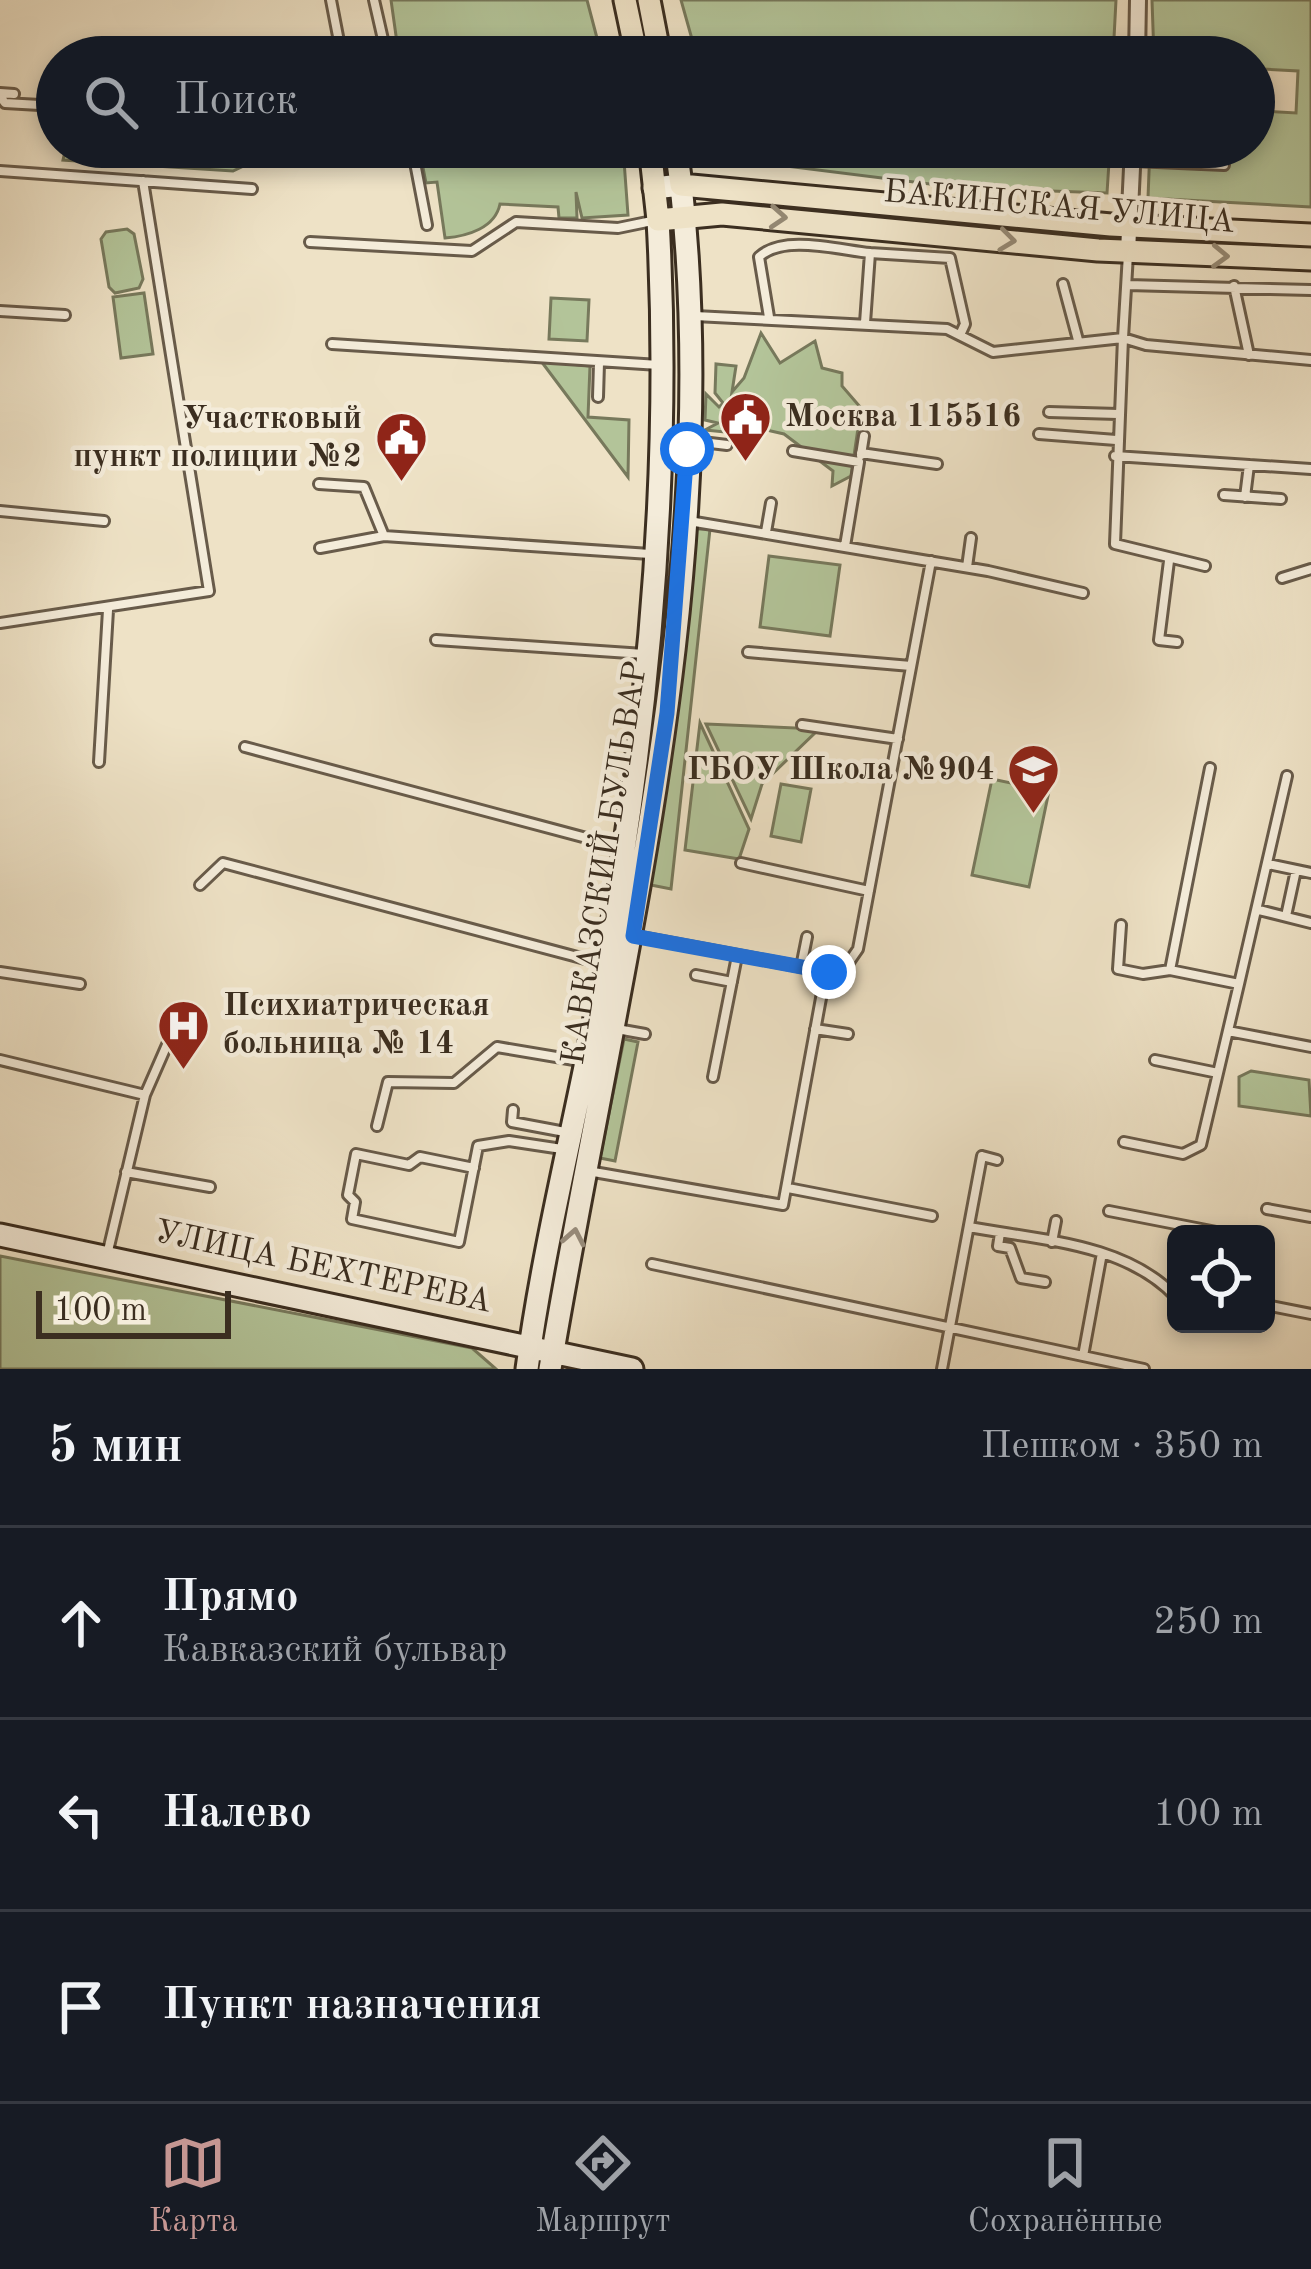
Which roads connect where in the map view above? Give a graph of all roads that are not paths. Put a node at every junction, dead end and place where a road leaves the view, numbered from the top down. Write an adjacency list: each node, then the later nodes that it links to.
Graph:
1 (331, 0): 6 (lane)
2 (374, 0): 7 (lane)
3 (625, 0): 8 (main road)
4 (649, 0): 9 (main road)
5 (1138, 0): 10 (street)
6 (338, 36)
7 (383, 36)
8 (633, 36)
9 (656, 36)
10 (1137, 36)
11 (0, 94): 12 (lane); 13 (lane)
12 (14, 94)
13 (36, 105)
14 (416, 168): 25 (lane)
15 (652, 168): 21 (main road, КАВКАЗСКИЙ БУЛЬВАР)
16 (679, 168): 20 (main road, КАВКАЗСКИЙ БУЛЬВАР)
17 (1132, 168): 26 (street)
18 (0, 171): 19 (lane)
19 (143, 182): 22 (lane); 84 (lane)
20 (681, 185): 21 (street, БАКИНСКАЯ УЛИЦА); 23 (street, КАВКАЗСКИЙ БУЛЬВАР); 26 (main road, БАКИНСКАЯ УЛИЦА)
21 (654, 188): 24 (main road, КАВКАЗСКИЙ БУЛЬВАР)
22 (252, 189)
23 (684, 218): 24 (main road, БАКИНСКАЯ УЛИЦА); 29 (main road, БАКИНСКАЯ УЛИЦА, one-way to 29); 38 (street, КАВКАЗСКИЙ БУЛЬВАР)
24 (658, 220): 28 (lane); 48 (street, КАВКАЗСКИЙ БУЛЬВАР)
25 (428, 225)
26 (1130, 226): 27 (main road, БАКИНСКАЯ УЛИЦА); 29 (street)
27 (1311, 235)
28 (310, 242)
29 (1128, 252): 31 (main road, БАКИНСКАЯ УЛИЦА, one-way to 31); 33 (lane)
30 (870, 253): 39 (lane); 40 (lane); 41 (lane)
31 (1311, 259)
32 (1063, 284): 43 (lane)
33 (1128, 285): 34 (lane); 42 (lane)
34 (1234, 286): 35 (lane); 45 (lane)
35 (1311, 290)
36 (0, 311): 37 (lane)
37 (65, 314)
38 (688, 316): 39 (lane); 55 (street, КАВКАЗСКИЙ БУЛЬВАР)
39 (769, 317): 40 (lane)
40 (865, 323): 41 (lane)
41 (960, 334): 43 (lane)
42 (1123, 338): 43 (lane); 45 (lane); 51 (lane)
43 (1078, 340)
44 (332, 344): 47 (lane)
45 (1249, 355): 46 (lane)
46 (1311, 360)
47 (599, 363): 48 (lane); 49 (lane)
48 (664, 365): 76 (street, КАВКАЗСКИЙ БУЛЬВАР)
49 (598, 397)
50 (1049, 412): 51 (lane)
51 (1118, 414): 54 (lane)
52 (1040, 434): 54 (lane)
53 (864, 436): 59 (lane)
54 (1116, 440): 58 (lane)
55 (687, 441): 56 (lane); 70 (street, КАВКАЗСКИЙ БУЛЬВАР)
56 (727, 445)
57 (793, 451): 59 (lane)
58 (1115, 456): 61 (lane); 78 (lane)
59 (860, 458): 60 (lane); 74 (lane)
60 (938, 464)
61 (1249, 465): 62 (lane); 65 (lane)
62 (1311, 469)
63 (319, 484): 72 (lane)
64 (1225, 495): 65 (lane)
65 (1245, 496): 66 (lane)
66 (1281, 500)
67 (771, 503): 71 (lane)
68 (0, 512): 69 (lane)
69 (104, 521)
70 (682, 521): 71 (lane); 110 (street, КАВКАЗСКИЙ БУЛЬВАР)
71 (766, 532): 74 (lane)
72 (384, 536): 75 (lane); 76 (lane)
73 (971, 538): 80 (lane)
74 (845, 546): 77 (lane)
75 (320, 548)
76 (657, 555): 90 (street, КАВКАЗСКИЙ БУЛЬВАР)
77 (931, 561): 80 (lane); 92 (lane)
78 (1169, 561): 79 (lane); 87 (lane)
79 (1205, 566)
80 (967, 567): 83 (lane)
81 (1311, 568): 82 (lane)
82 (1282, 578)
83 (1083, 592)
84 (108, 610): 85 (lane); 96 (lane)
85 (0, 623)
86 (436, 640): 88 (lane)
87 (1177, 642)
88 (563, 649): 90 (lane); 91 (lane)
89 (748, 652): 92 (lane)
90 (648, 655): 99 (street, КАВКАЗСКИЙ БУЛЬВАР)
91 (562, 664)
92 (911, 666): 94 (lane)
93 (802, 725): 94 (lane)
94 (898, 739): 105 (lane)
95 (245, 747): 99 (lane)
96 (99, 762)
97 (1210, 768): 115 (lane)
98 (1287, 776): 101 (lane)
99 (625, 848): 113 (street, КАВКАЗСКИЙ БУЛЬВАР)
100 (741, 863): 105 (lane)
101 (1268, 865): 102 (lane); 106 (lane)
102 (1296, 870): 103 (lane); 107 (lane)
103 (1311, 872)
104 (200, 885): 113 (lane)
105 (869, 891): 116 (lane)
106 (1258, 910): 107 (lane); 121 (lane)
107 (1286, 916): 108 (lane)
108 (1311, 923)
109 (1121, 925): 115 (lane)
110 (633, 936): 112 (lane); 123 (street, КАВКАЗСКИЙ БУЛЬВАР)
111 (807, 938): 114 (lane)
112 (737, 956): 114 (lane); 119 (lane)
113 (606, 964): 131 (street, КАВКАЗСКИЙ БУЛЬВАР)
114 (801, 967): 116 (lane)
115 (1169, 970): 121 (lane)
116 (826, 971): 122 (lane)
117 (0, 972): 120 (lane)
118 (696, 975): 119 (lane)
119 (732, 982): 133 (lane)
120 (80, 984)
121 (1239, 984): 125 (lane)
122 (815, 1028): 127 (lane); 144 (lane)
123 (616, 1029): 126 (lane); 141 (street, КАВКАЗСКИЙ БУЛЬВАР)
124 (173, 1031): 134 (lane)
125 (1228, 1031): 128 (lane); 132 (lane)
126 (644, 1034)
127 (848, 1034)
128 (1311, 1047)
129 (0, 1060): 134 (lane)
130 (1155, 1060): 132 (lane)
131 (587, 1062): 136 (lane); 137 (street, КАВКАЗСКИЙ БУЛЬВАР)
132 (1218, 1073): 138 (lane)
133 (713, 1078)
134 (145, 1095): 142 (lane)
135 (513, 1110): 137 (lane)
136 (376, 1126)
137 (571, 1142): 140 (lane); 164 (street, КАВКАЗСКИЙ БУЛЬВАР)
138 (1124, 1142)
139 (997, 1160): 151 (lane)
140 (473, 1168): 140 (lane)
141 (587, 1171): 144 (lane); 164 (street, КАВКАЗСКИЙ БУЛЬВАР, one-way to 141)
142 (126, 1172): 143 (lane); 156 (lane)
143 (210, 1187)
144 (788, 1188): 147 (lane)
145 (1267, 1209): 148 (lane)
146 (1109, 1211): 150 (lane)
147 (932, 1216)
148 (1311, 1217)
149 (1056, 1221): 154 (lane)
150 (1181, 1225)
151 (969, 1227): 152 (lane); 162 (lane)
152 (1000, 1233): 154 (lane); 158 (lane)
153 (0, 1235): 156 (street, УЛИЦА БЕХТЕРЕВА)
154 (1052, 1242): 155 (lane)
155 (1102, 1253): 159 (lane); 163 (lane)
156 (106, 1256): 164 (street, УЛИЦА БЕХТЕРЕВА)
157 (652, 1264): 162 (lane)
158 (1045, 1282)
159 (1167, 1288)
160 (1275, 1306): 161 (lane)
161 (1311, 1314)
162 (950, 1330): 163 (lane); 166 (lane)
163 (1083, 1356): 167 (lane)
164 (540, 1359): 165 (street, УЛИЦА БЕХТЕРЕВА)
165 (632, 1369)
166 (942, 1369)
167 (1144, 1369)

